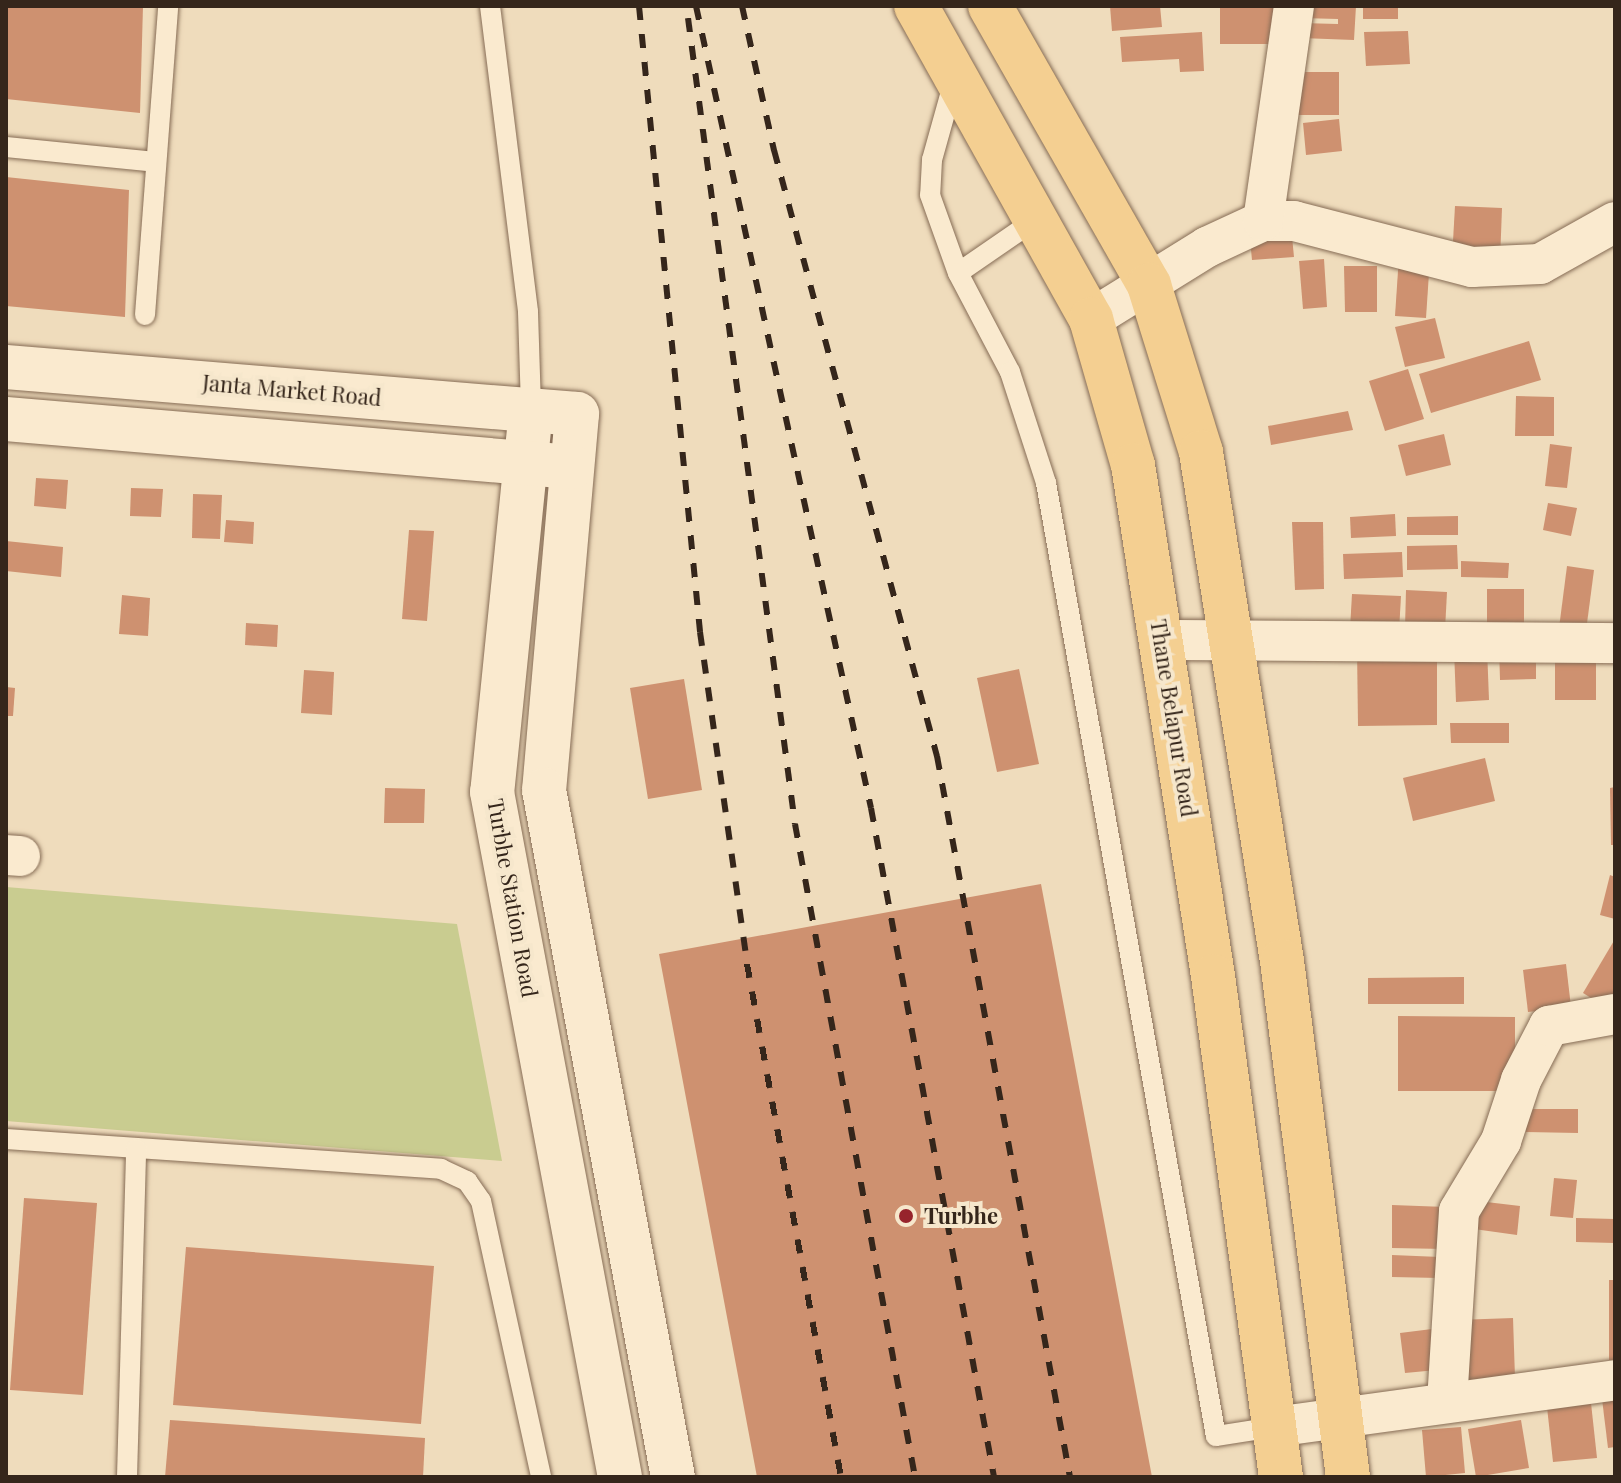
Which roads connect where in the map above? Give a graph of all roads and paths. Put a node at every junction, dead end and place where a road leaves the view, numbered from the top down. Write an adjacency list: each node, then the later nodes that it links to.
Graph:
1 (168, 6): 8 (lane)
2 (490, 6): 17 (lane, Turbhe Station Road)
3 (916, 6): 6 (main road, Thane Belapur Road)
4 (990, 6): 13 (main road)
5 (1294, 6): 10 (street)
6 (955, 77): 9 (main road, Thane Belapur Road); 12 (lane)
7 (6, 147): 8 (lane)
8 (155, 162): 14 (lane)
9 (1035, 220): 12 (lane); 15 (main road, Thane Belapur Road)
10 (1263, 221): 11 (street); 13 (street)
11 (1615, 222)
12 (958, 273): 32 (lane)
13 (1149, 285): 15 (street); 21 (main road)
14 (145, 315)
15 (1091, 319): 22 (main road, Thane Belapur Road)
16 (6, 367): 17 (street, Janta Market Road)
17 (531, 410): 19 (street, Turbhe Station Road); 20 (street, Janta Market Road)
18 (6, 419): 19 (street)
19 (527, 463): 20 (street); 27 (street, Turbhe Station Road)
20 (572, 467): 25 (street)
21 (1230, 637): 22 (street); 23 (street); 31 (main road)
22 (1162, 640): 32 (main road, Thane Belapur Road)
23 (1615, 643)
24 (1615, 1014): 30 (street)
25 (609, 1134): 27 (street); 36 (street)
26 (6, 1139): 28 (lane)
27 (558, 1145): 35 (street, Turbhe Station Road)
28 (136, 1149): 33 (lane); 34 (lane)
29 (1615, 1380): 30 (street)
30 (1447, 1402): 31 (street)
31 (1341, 1418): 32 (street); 38 (main road)
32 (1274, 1427): 37 (main road, Thane Belapur Road)
33 (127, 1477)
34 (541, 1477)
35 (620, 1477)
36 (673, 1477)
37 (1281, 1477)
38 (1348, 1477)

